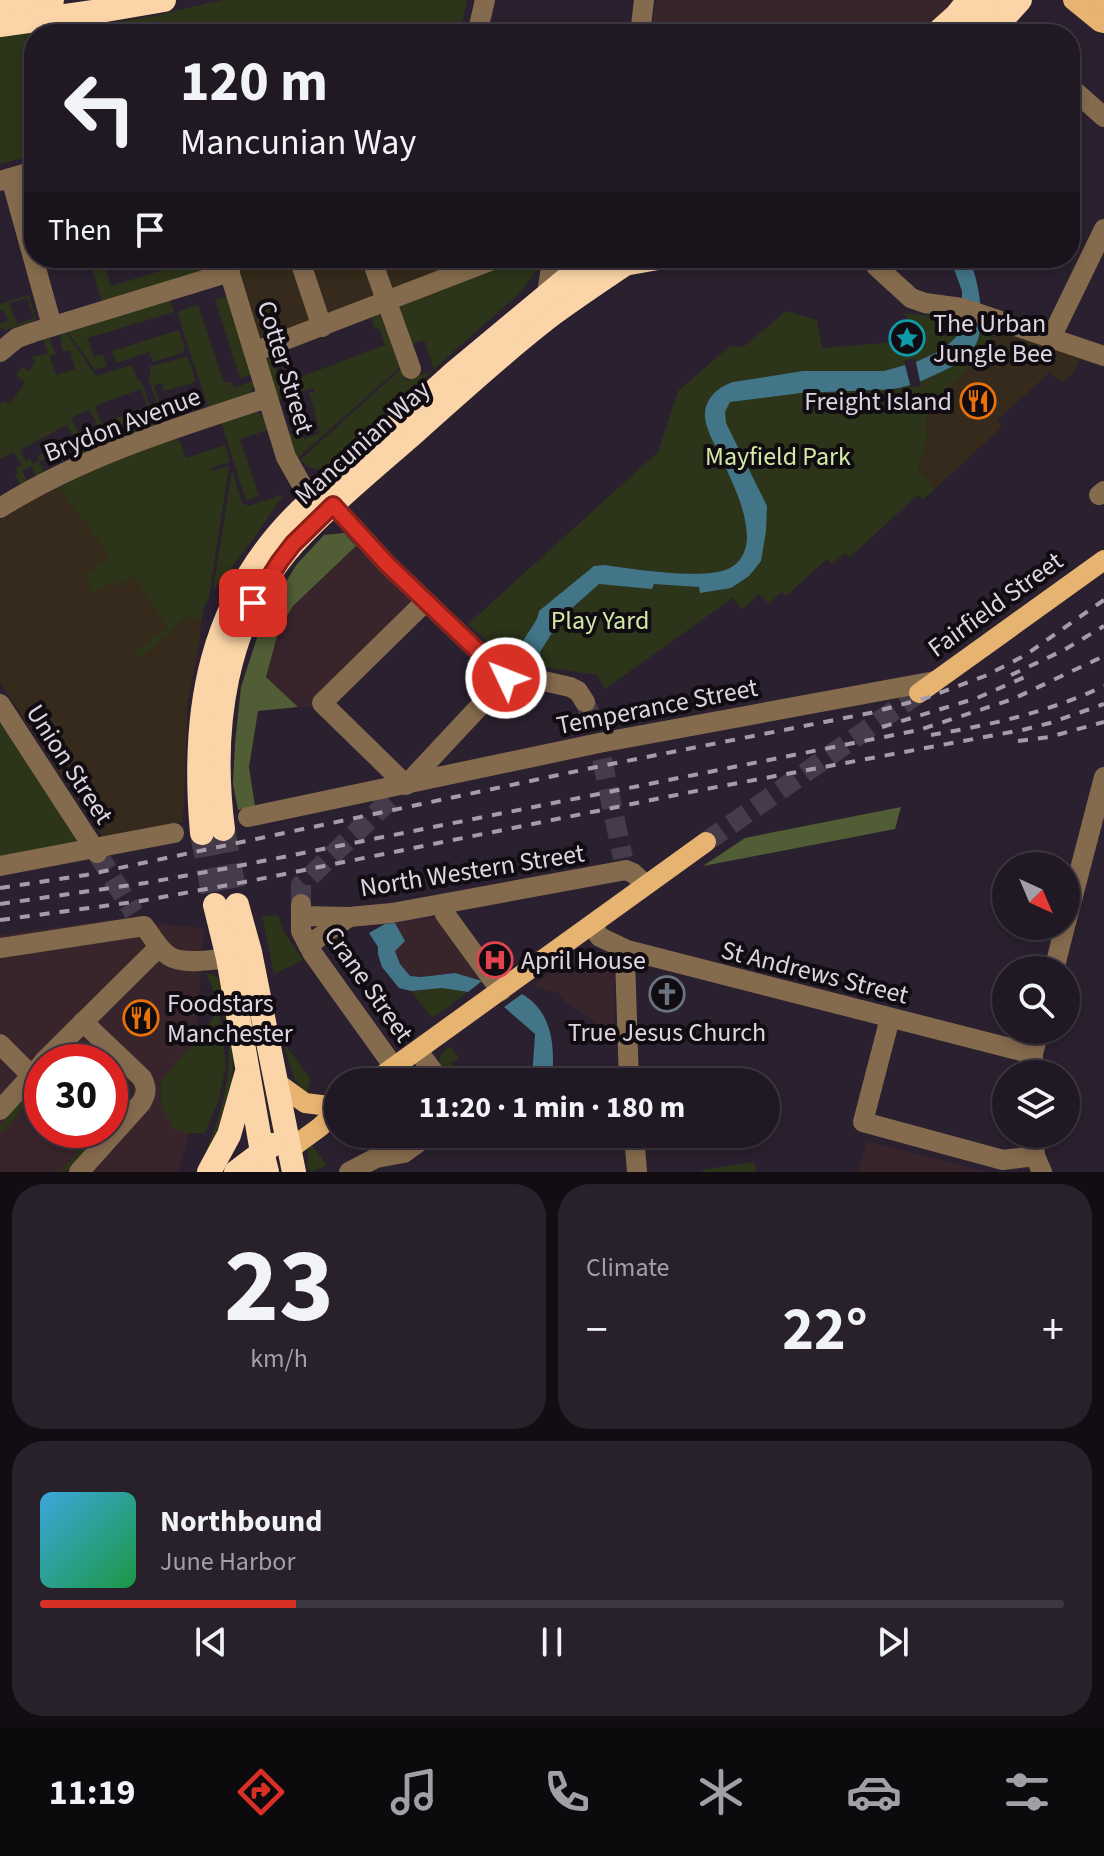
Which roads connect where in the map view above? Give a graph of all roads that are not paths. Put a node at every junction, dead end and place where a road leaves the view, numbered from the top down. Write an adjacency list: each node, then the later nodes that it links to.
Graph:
1 (52, 0): 11 (highway)
2 (164, 0): 18 (highway)
3 (485, 0): 13 (street)
4 (644, 0): 14 (street)
5 (969, 0): 15 (highway)
6 (995, 0): 16 (highway)
7 (1020, 0): 17 (highway)
8 (1073, 0): 12 (main road)
9 (1099, 0): 10 (main road)
10 (1104, 4)
11 (0, 7)
12 (1104, 23)
13 (479, 24)
14 (641, 24)
15 (947, 24)
16 (972, 24)
17 (998, 24)
18 (0, 25)
19 (1080, 96): 20 (street)
20 (1104, 117)
21 (6, 179): 23 (street)
22 (1104, 229): 38 (street)
23 (24, 237)
24 (34, 268): 36 (street)
25 (212, 268): 36 (street)
26 (230, 268): 40 (street, Cotter Street)
27 (302, 268): 37 (street)
28 (375, 268): 35 (street)
29 (472, 268): 35 (street)
30 (551, 268): 34 (street)
31 (580, 268): 34 (highway, Mancunian Way)
32 (619, 268): 45 (highway, Mancunian Way)
33 (882, 268): 38 (street)
34 (547, 294): 45 (highway, Mancunian Way)
35 (387, 301): 37 (street); 42 (street)
36 (52, 326): 39 (street)
37 (322, 327): 40 (street)
38 (1051, 338): 41 (street)
39 (0, 352)
40 (254, 352): 43 (street, Cotter Street)
41 (1104, 356)
42 (411, 369)
43 (267, 398): 44 (street, Cotter Street); 46 (street, Brydon Avenue)
44 (303, 487)
45 (333, 505): 48 (street)
46 (0, 508)
47 (1104, 560): 50 (main road, Fairfield Street)
48 (425, 602): 49 (street); 54 (street)
49 (506, 678): 51 (street); 54 (street)
50 (927, 687): 54 (street, Temperance Street)
51 (585, 702)
52 (0, 704): 59 (street, Union Street)
53 (1104, 777): 55 (street)
54 (399, 791): 56 (street, Temperance Street)
55 (1101, 806): 61 (street)
56 (248, 817)
57 (174, 833): 59 (street)
58 (706, 842): 62 (main road)
59 (96, 851): 60 (street)
60 (0, 866)
61 (1080, 877)
62 (646, 885): 63 (street, North Western Street); 66 (main road)
63 (443, 904): 64 (street, North Western Street); 71 (street)
64 (349, 917): 65 (street, North Western Street); 65 (street)
65 (303, 924): 79 (street, Crane Street)
66 (592, 926): 69 (street, St Andrews Street); 71 (main road)
67 (159, 947): 68 (street); 70 (street); 73 (street)
68 (0, 948)
69 (627, 950): 72 (street, St Andrews Street); 81 (street)
70 (228, 958): 82 (highway); 83 (highway)
71 (501, 991): 76 (main road)
72 (890, 1018): 78 (street, St Andrews Street); 91 (street)
73 (83, 1022): 75 (street); 93 (street)
74 (0, 1044): 77 (street)
75 (61, 1044)
76 (418, 1051): 79 (main road); 80 (street)
77 (24, 1058)
78 (1021, 1060)
79 (394, 1067)
80 (431, 1068)
81 (629, 1068)
82 (248, 1069): 92 (highway); 94 (highway)
83 (276, 1082): 85 (main road); 90 (highway)
84 (24, 1084): 86 (street)
85 (324, 1105)
86 (0, 1110)
87 (324, 1121): 90 (main road)
88 (411, 1148): 96 (street)
89 (635, 1148): 97 (street)
90 (290, 1152): 92 (highway)
91 (1038, 1164)
92 (265, 1166): 95 (highway)
93 (79, 1172)
94 (209, 1172)
95 (236, 1172)
96 (349, 1172)
97 (637, 1172)

